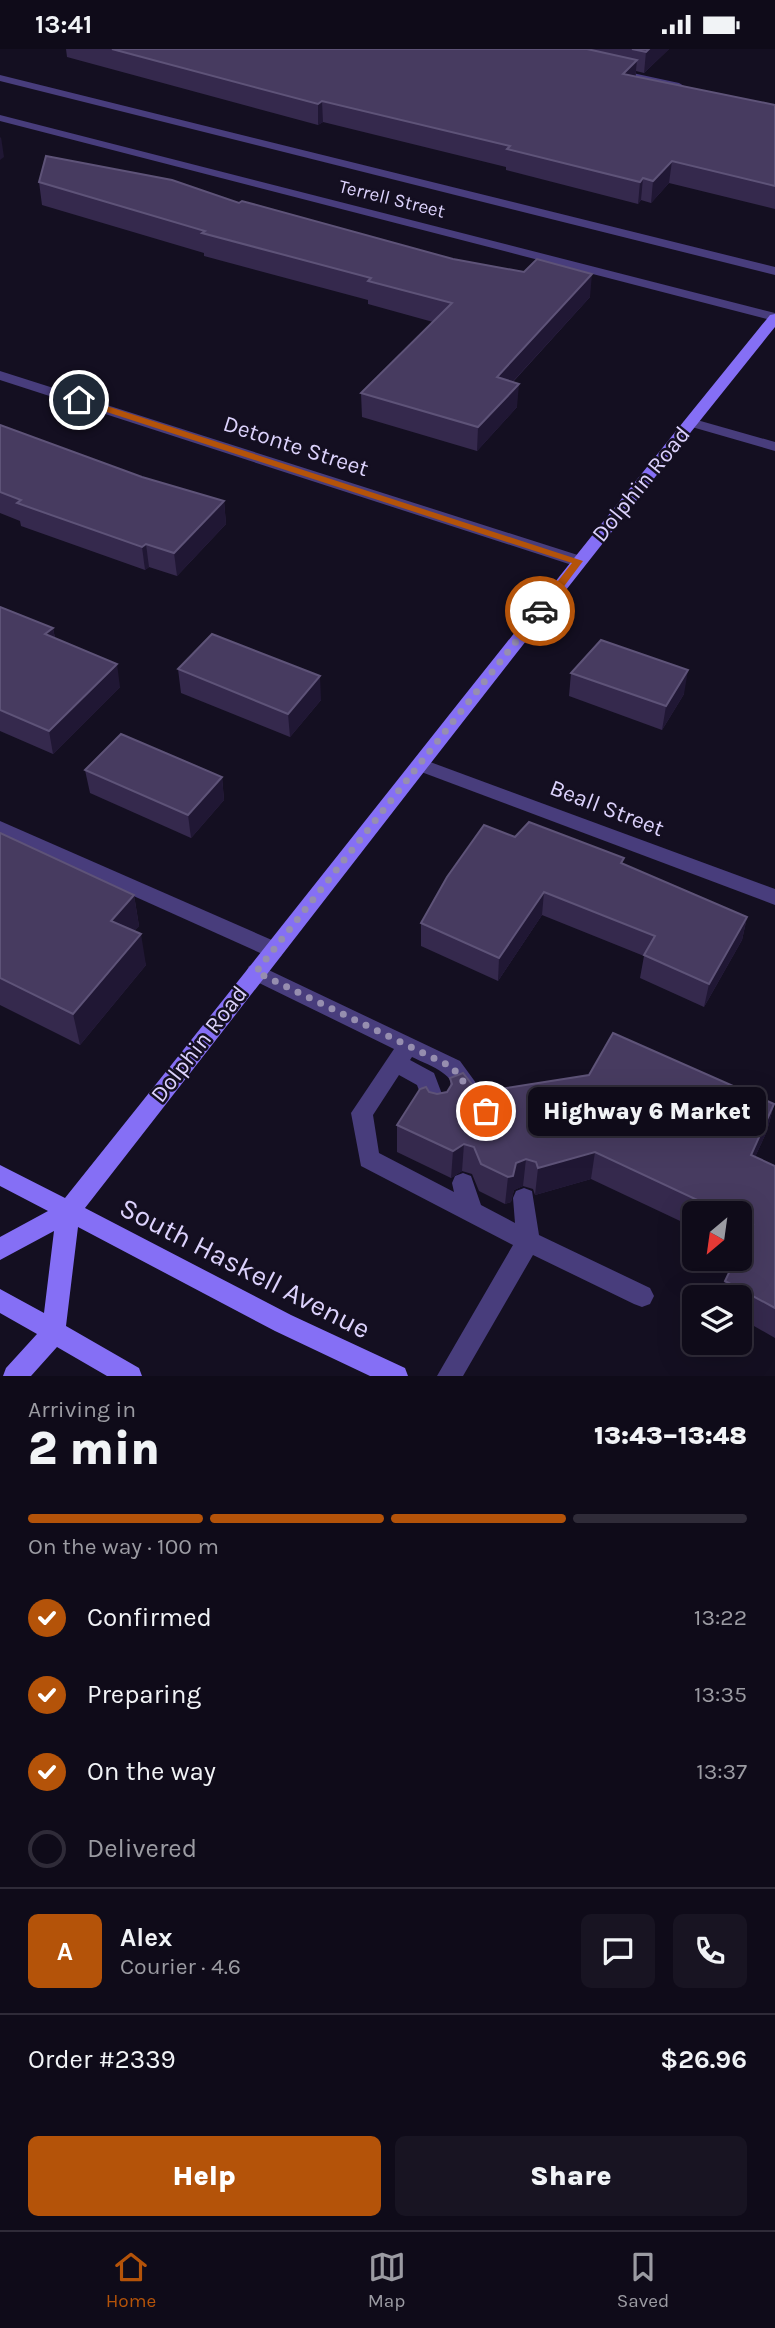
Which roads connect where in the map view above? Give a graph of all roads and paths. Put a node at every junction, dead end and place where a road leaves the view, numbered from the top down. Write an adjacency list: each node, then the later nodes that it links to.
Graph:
1 (603, 69): 3 (street)
2 (0, 78): 5 (street, Terrell Street)
3 (695, 89)
4 (0, 118): 6 (street, Terrell Street)
5 (775, 271)
6 (775, 318): 8 (main road, Dolphin Road)
7 (0, 375): 10 (street, Detonte Street)
8 (690, 422): 9 (street); 10 (main road, Dolphin Road)
9 (775, 447)
10 (578, 561): 11 (main road, Dolphin Road)
11 (422, 765): 13 (street, Beall Street); 14 (main road, Dolphin Road)
12 (0, 828): 14 (street)
13 (775, 898)
14 (274, 950): 15 (main road, Dolphin Road)
15 (256, 972): 16 (street); 22 (main road, Dolphin Road)
16 (402, 1055): 17 (street); 18 (street); 23 (street)
17 (437, 1110)
18 (486, 1111)
19 (0, 1175): 22 (main road, South Haskell Avenue)
20 (463, 1183): 23 (street)
21 (524, 1198): 24 (street)
22 (68, 1212): 25 (main road, Dolphin Road); 28 (main road); 31 (main road, South Haskell Avenue)
23 (472, 1213): 24 (street)
24 (528, 1241): 26 (street); 32 (street)
25 (0, 1249)
26 (642, 1296)
27 (0, 1300): 28 (main road)
28 (53, 1333): 29 (main road); 30 (main road)
29 (15, 1376)
30 (130, 1376)
31 (396, 1376)
32 (449, 1376)

